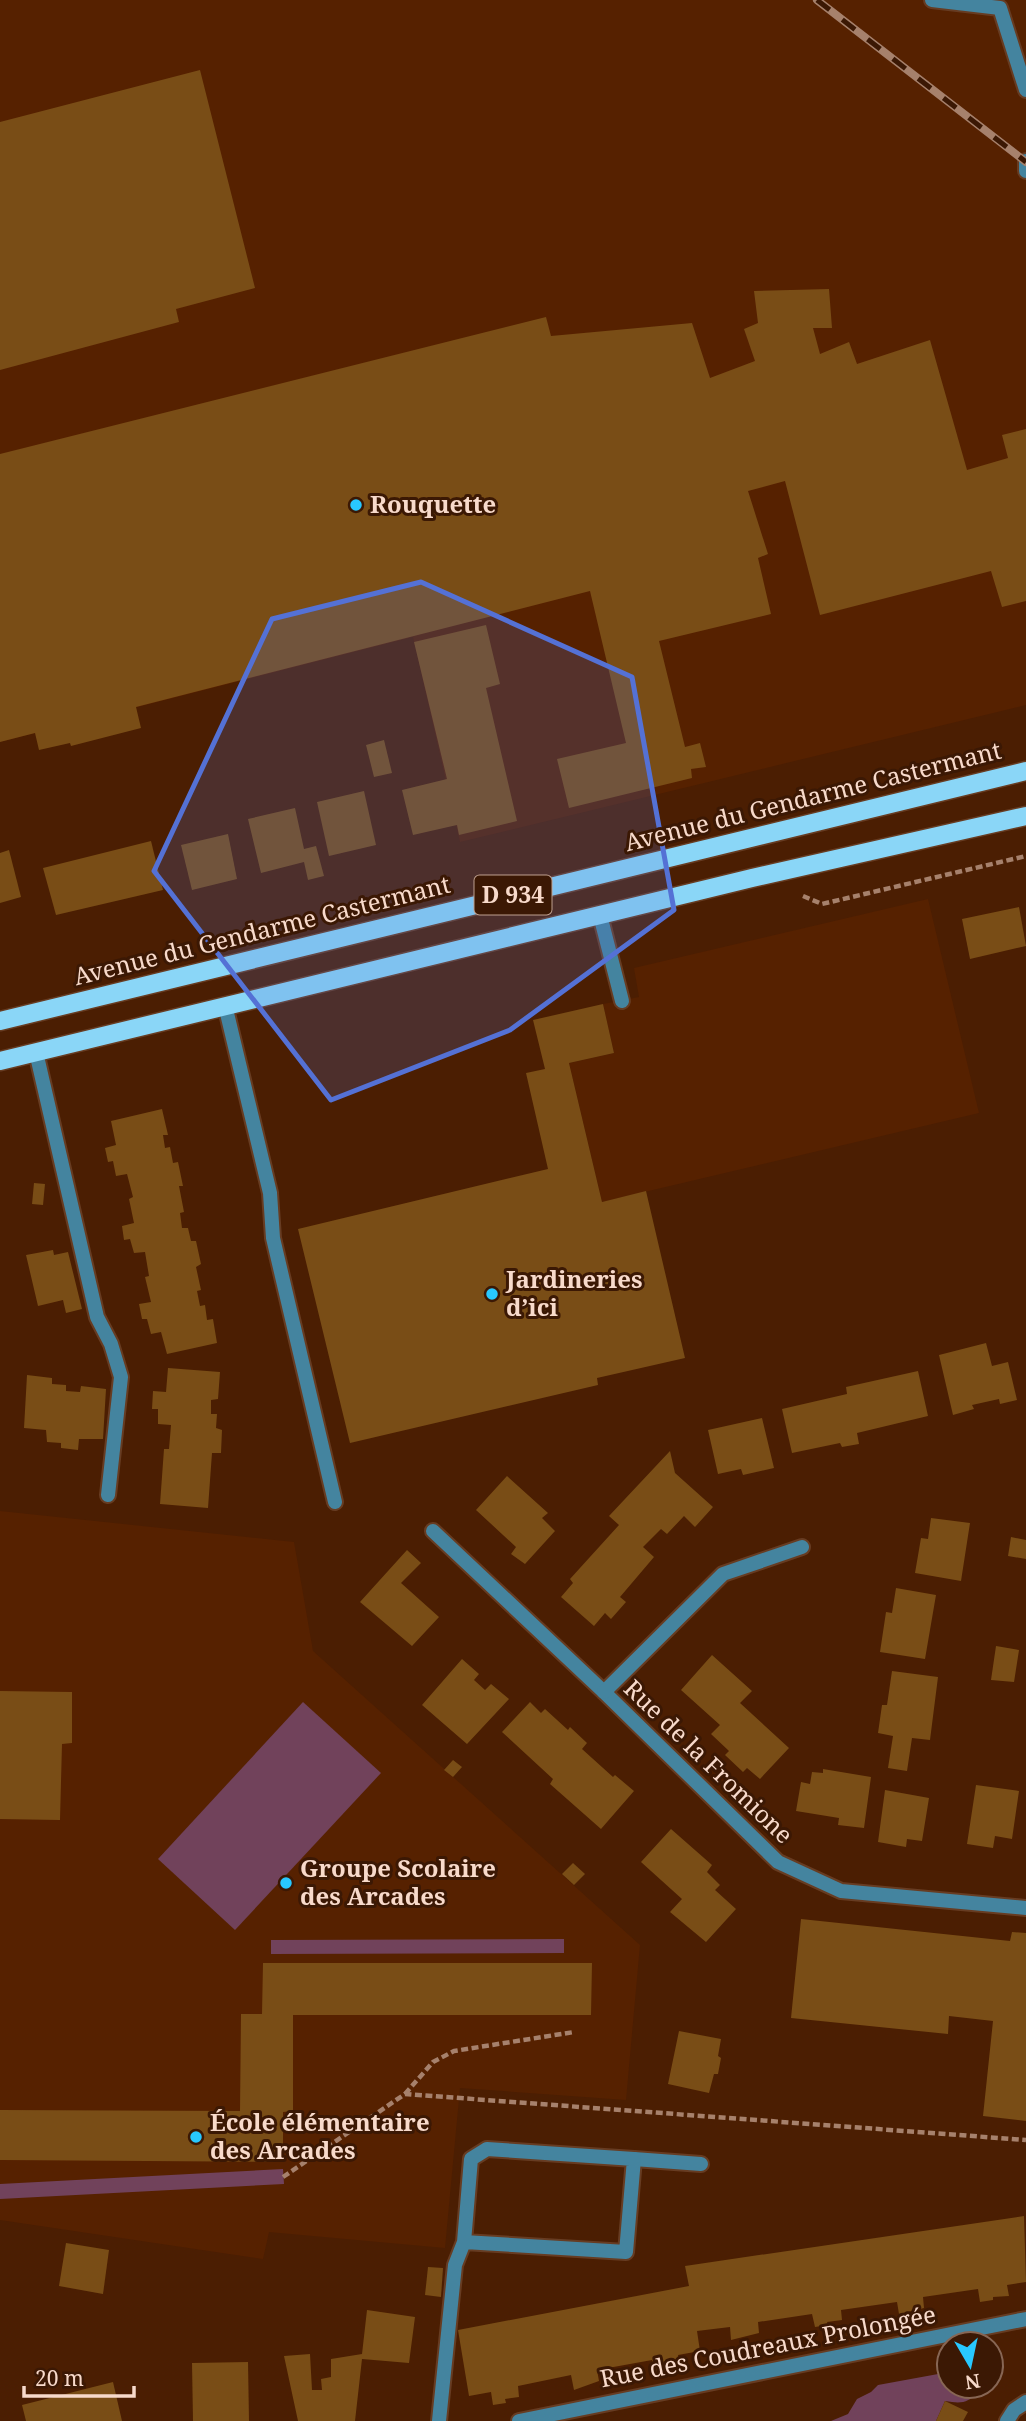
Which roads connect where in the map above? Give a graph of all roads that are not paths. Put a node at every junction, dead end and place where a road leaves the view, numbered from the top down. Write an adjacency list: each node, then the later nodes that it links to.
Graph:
1 (932, 0): 2 (street)
2 (1000, 4): 3 (street)
3 (1026, 90)
4 (1026, 161): 5 (street)
5 (1026, 171)
6 (1026, 771): 11 (main road, Avenue du Gendarme Castermant / D 934)
7 (1026, 816): 8 (main road, D 934)
8 (600, 915): 9 (street); 10 (main road, D 934)
9 (622, 1001)
10 (225, 1005): 12 (main road, D 934); 15 (street)
11 (0, 1021)
12 (36, 1052): 13 (main road, D 934); 14 (street)
13 (0, 1061)
14 (108, 1495)
15 (335, 1503)
16 (433, 1531): 18 (street, Rue de la Fromione)
17 (802, 1547): 18 (street, Rue de la Fromione)
18 (604, 1692): 19 (street, Rue de la Fromione)
19 (1026, 1908)
20 (634, 2159): 21 (street); 22 (street); 22 (street)
21 (701, 2164)
22 (464, 2242): 25 (street)
23 (1026, 2319): 26 (street, Rue des Coudreaux Prolongée)
24 (1026, 2402): 27 (street)
25 (439, 2421)
26 (519, 2421)
27 (1007, 2421)

